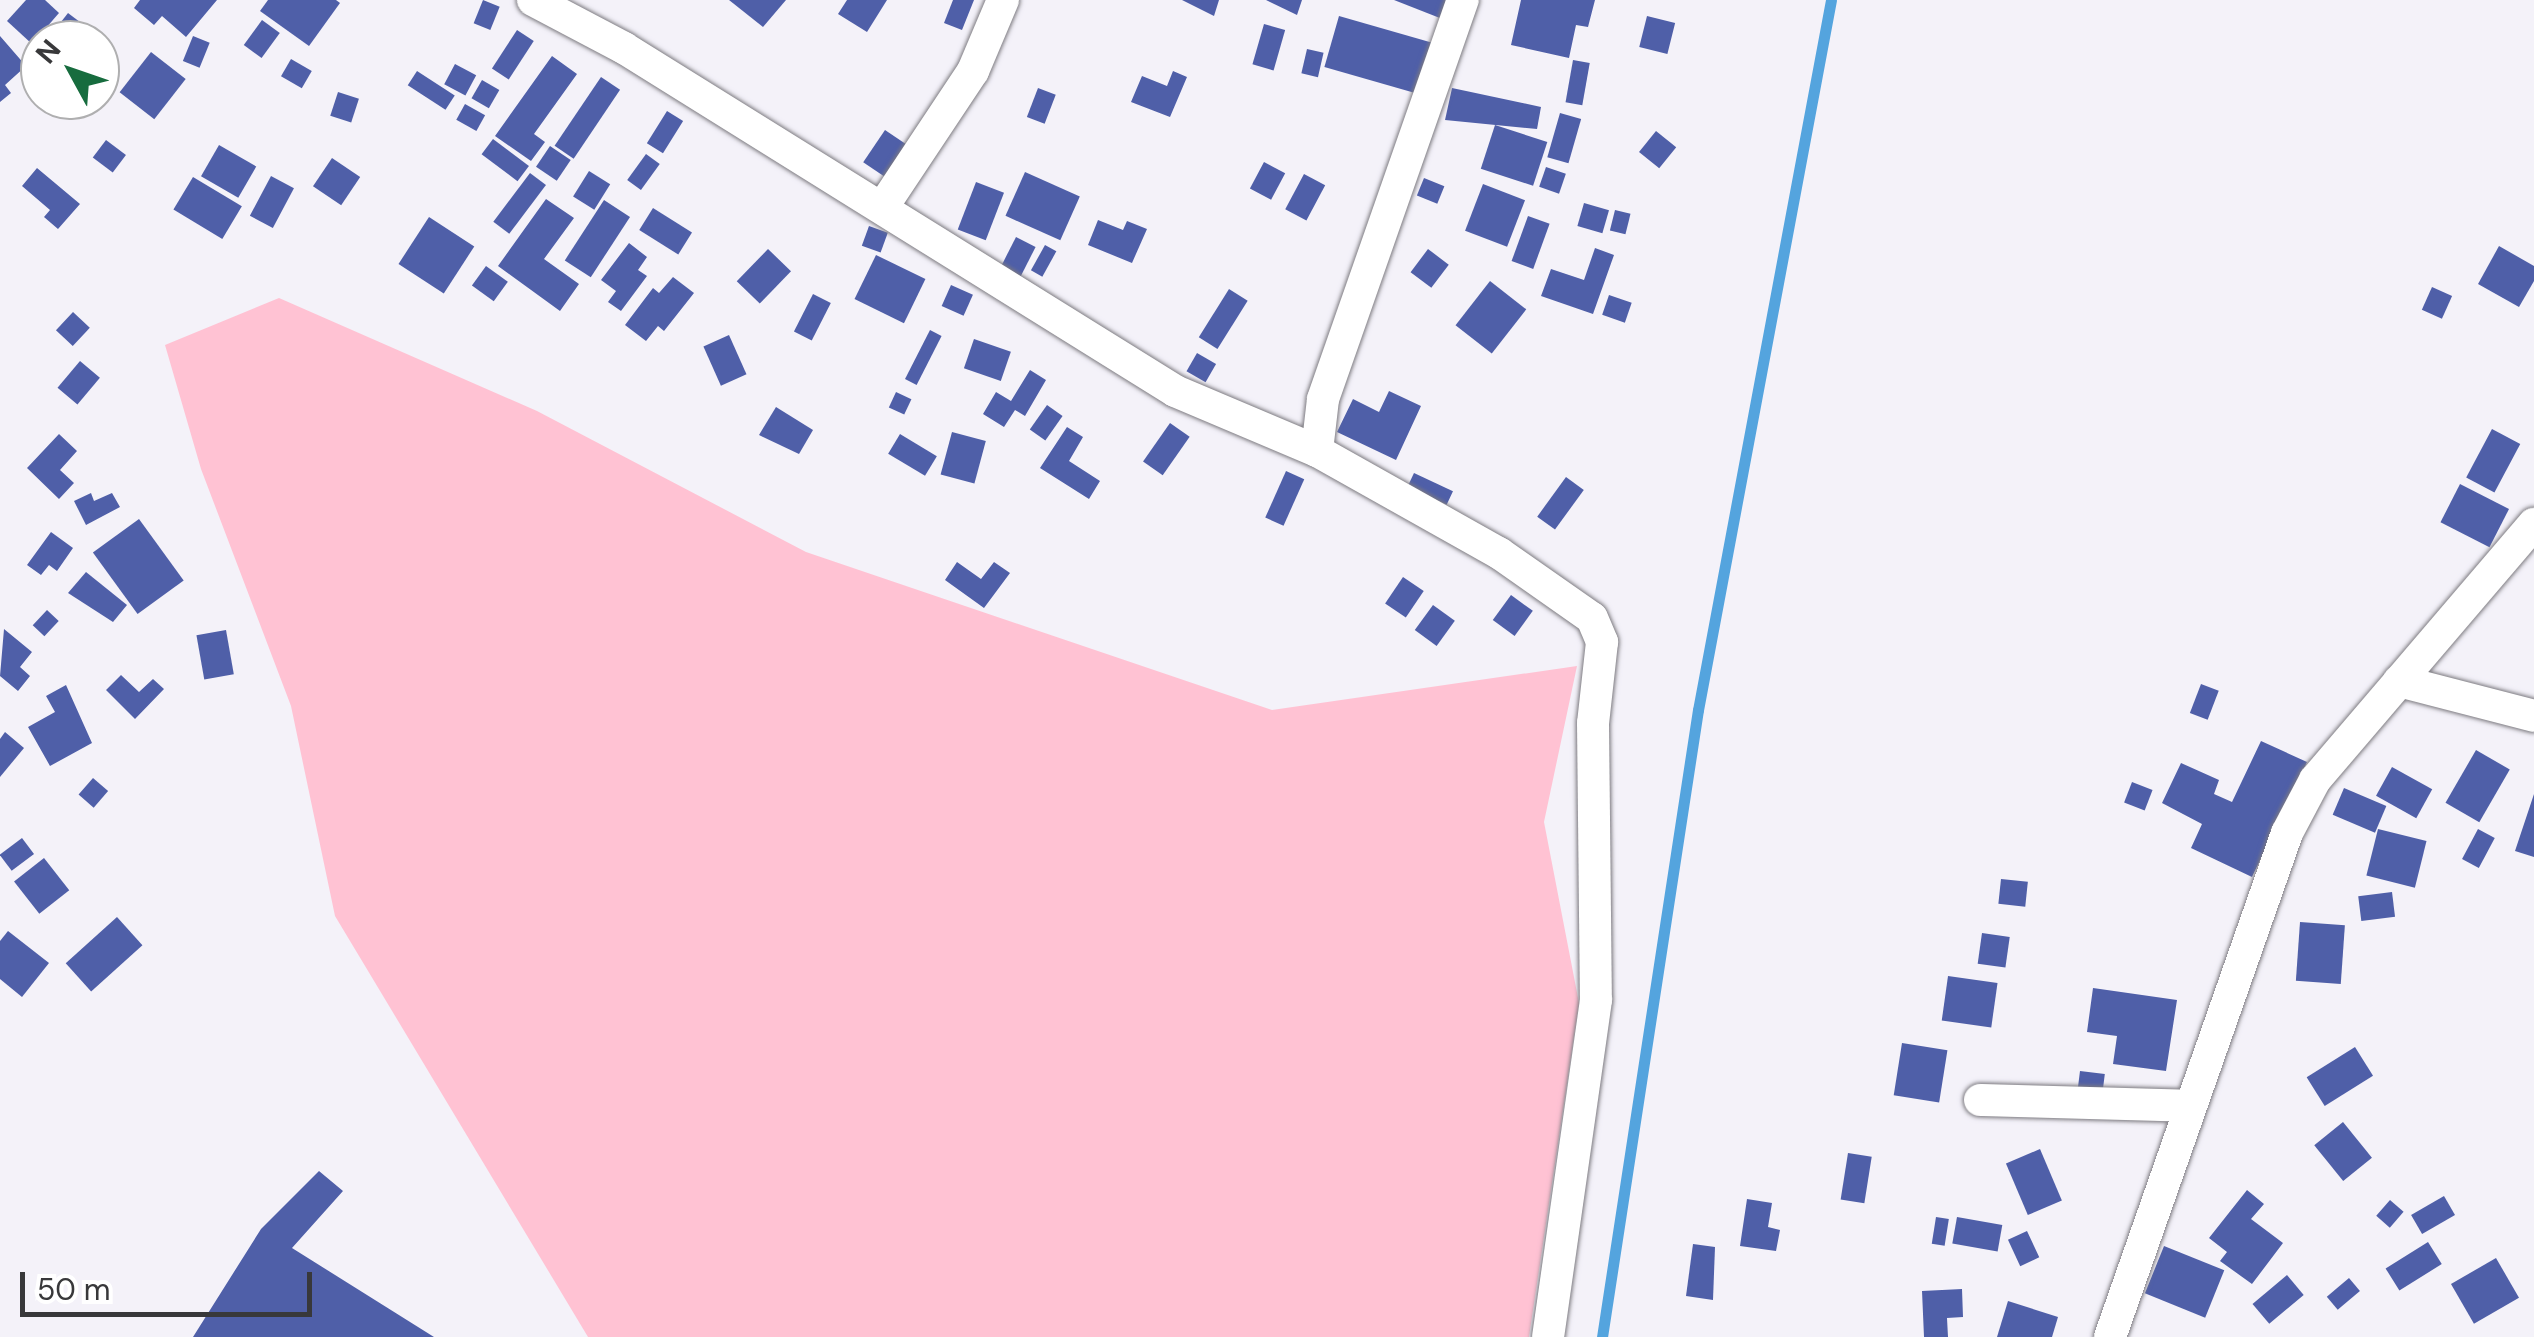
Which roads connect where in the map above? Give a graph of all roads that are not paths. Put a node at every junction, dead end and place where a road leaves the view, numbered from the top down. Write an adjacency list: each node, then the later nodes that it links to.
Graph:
1 (533, 0): 4 (street)
2 (1004, 0): 4 (street)
3 (1463, 0): 5 (street)
4 (882, 208): 5 (street)
5 (1318, 451): 11 (street)
6 (2534, 524): 7 (street)
7 (2399, 681): 8 (street); 10 (street)
8 (2534, 716)
9 (1980, 1100): 10 (street)
10 (2190, 1106): 12 (street)
11 (1548, 1337)
12 (2110, 1337)

